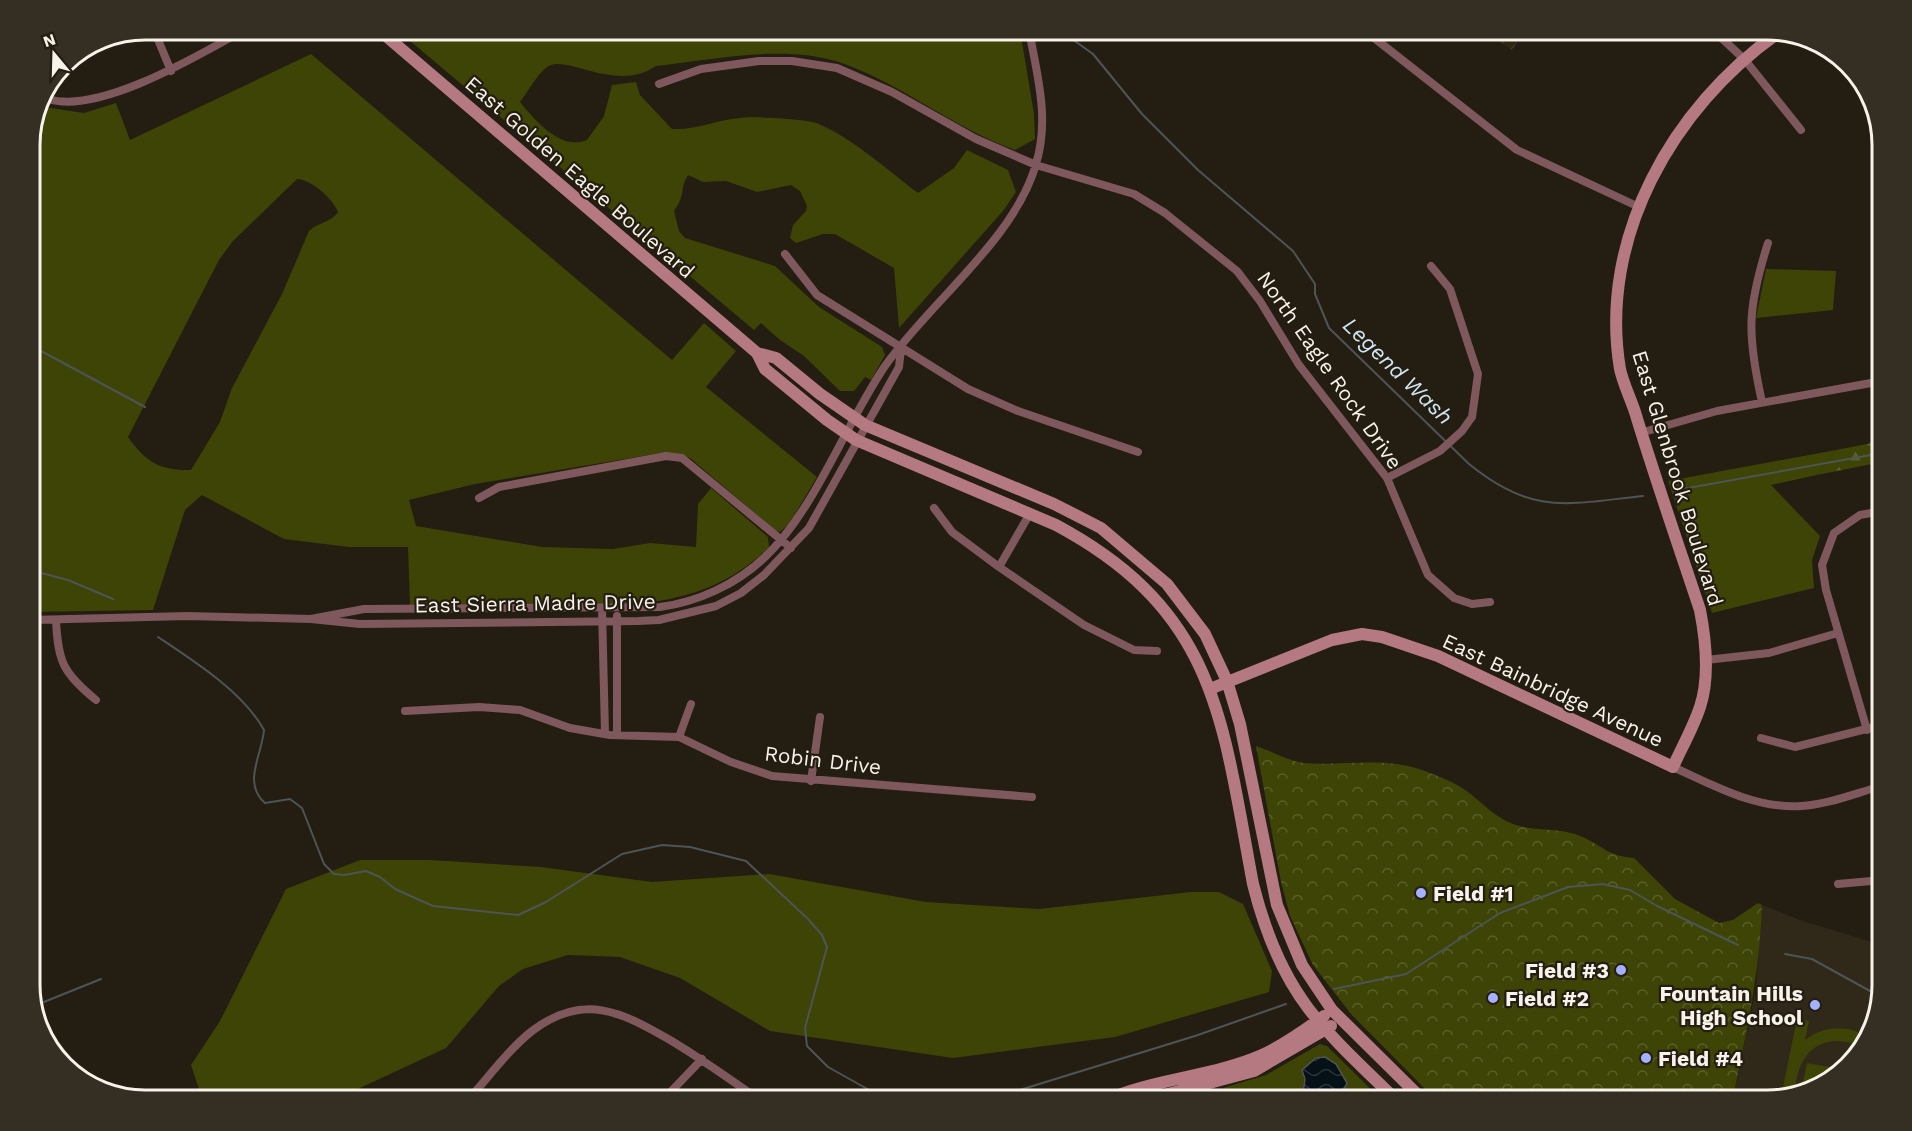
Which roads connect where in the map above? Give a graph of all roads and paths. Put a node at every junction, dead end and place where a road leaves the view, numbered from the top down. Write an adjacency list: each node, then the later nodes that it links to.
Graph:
1 (158, 40): 9 (street)
2 (226, 40): 9 (street)
3 (391, 40): 19 (street, East Golden Eagle Boulevard)
4 (1031, 40): 13 (street)
5 (1377, 40): 14 (street)
6 (1724, 40): 8 (street)
7 (1769, 40): 8 (street, East Glenbrook Boulevard)
8 (1745, 60): 12 (street); 14 (street, East Glenbrook Boulevard)
9 (171, 71): 11 (street)
10 (659, 84): 13 (street, North Eagle Rock Drive)
11 (51, 100)
12 (1801, 130)
13 (1036, 165): 18 (street); 26 (street, North Eagle Rock Drive)
14 (1639, 207): 23 (street, East Glenbrook Boulevard)
15 (1768, 243): 21 (street)
16 (785, 254): 18 (street)
17 (1431, 266): 26 (street)
18 (901, 349): 22 (street); 25 (street)
19 (757, 353): 22 (street, East Golden Eagle Boulevard); 24 (street, East Golden Eagle Boulevard)
20 (1871, 383): 21 (street)
21 (1762, 402): 23 (street)
22 (860, 422): 24 (street); 31 (street, East Golden Eagle Boulevard)
23 (1640, 434): 45 (street, East Glenbrook Boulevard)
24 (851, 436): 30 (street, East Golden Eagle Boulevard); 32 (street, East Sierra Madre Drive); 33 (street, East Sierra Madre Drive)
25 (1138, 452)
26 (1387, 478): 35 (street, North Eagle Rock Drive)
27 (479, 498): 32 (street)
28 (934, 508): 34 (street)
29 (1871, 513): 43 (street)
30 (1029, 515): 31 (street); 34 (street); 47 (street, East Golden Eagle Boulevard)
31 (1101, 528): 46 (street, East Golden Eagle Boulevard)
32 (779, 540): 33 (street); 37 (street, East Sierra Madre Drive)
33 (790, 548): 42 (street, East Sierra Madre Drive)
34 (999, 567): 44 (street)
35 (1490, 602)
36 (602, 608): 37 (street, East Sierra Madre Drive); 38 (street, East Sierra Madre Drive); 41 (street)
37 (617, 608): 42 (street)
38 (311, 619): 40 (street, East Sierra Madre Drive); 41 (street, East Sierra Madre Drive)
39 (41, 620): 40 (street, East Sierra Madre Drive)
40 (56, 620): 48 (street)
41 (603, 621): 42 (street, East Sierra Madre Drive); 54 (street)
42 (618, 621): 55 (street)
43 (1838, 633): 45 (street); 53 (street)
44 (1157, 651)
45 (1706, 660): 58 (street, East Glenbrook Boulevard)
46 (1227, 681): 47 (street, East Bainbridge Avenue); 58 (street, East Bainbridge Avenue); 64 (street, East Golden Eagle Boulevard)
47 (1210, 688): 65 (street, East Golden Eagle Boulevard)
48 (96, 700)
49 (691, 704): 56 (street)
50 (405, 711): 54 (street, Robin Drive)
51 (820, 717): 59 (street)
52 (1872, 728): 53 (street)
53 (1867, 730): 57 (street)
54 (605, 734): 55 (street, Robin Drive)
55 (617, 735): 56 (street, Robin Drive)
56 (679, 737): 59 (street, Robin Drive)
57 (1761, 738)
58 (1673, 767): 60 (street, East Bainbridge Avenue)
59 (811, 781): 61 (street, Robin Drive)
60 (1872, 789)
61 (1032, 797)
62 (1872, 881): 63 (street)
63 (1838, 884)
64 (1337, 1014): 65 (street); 73 (street, East Golden Eagle Boulevard)
65 (1322, 1024): 70 (street); 71 (street); 72 (street, East Golden Eagle Boulevard)
66 (702, 1059): 67 (street); 68 (street); 69 (street)
67 (477, 1090)
68 (672, 1090)
69 (746, 1090)
70 (1132, 1090)
71 (1183, 1090)
72 (1386, 1090)
73 (1413, 1090)

